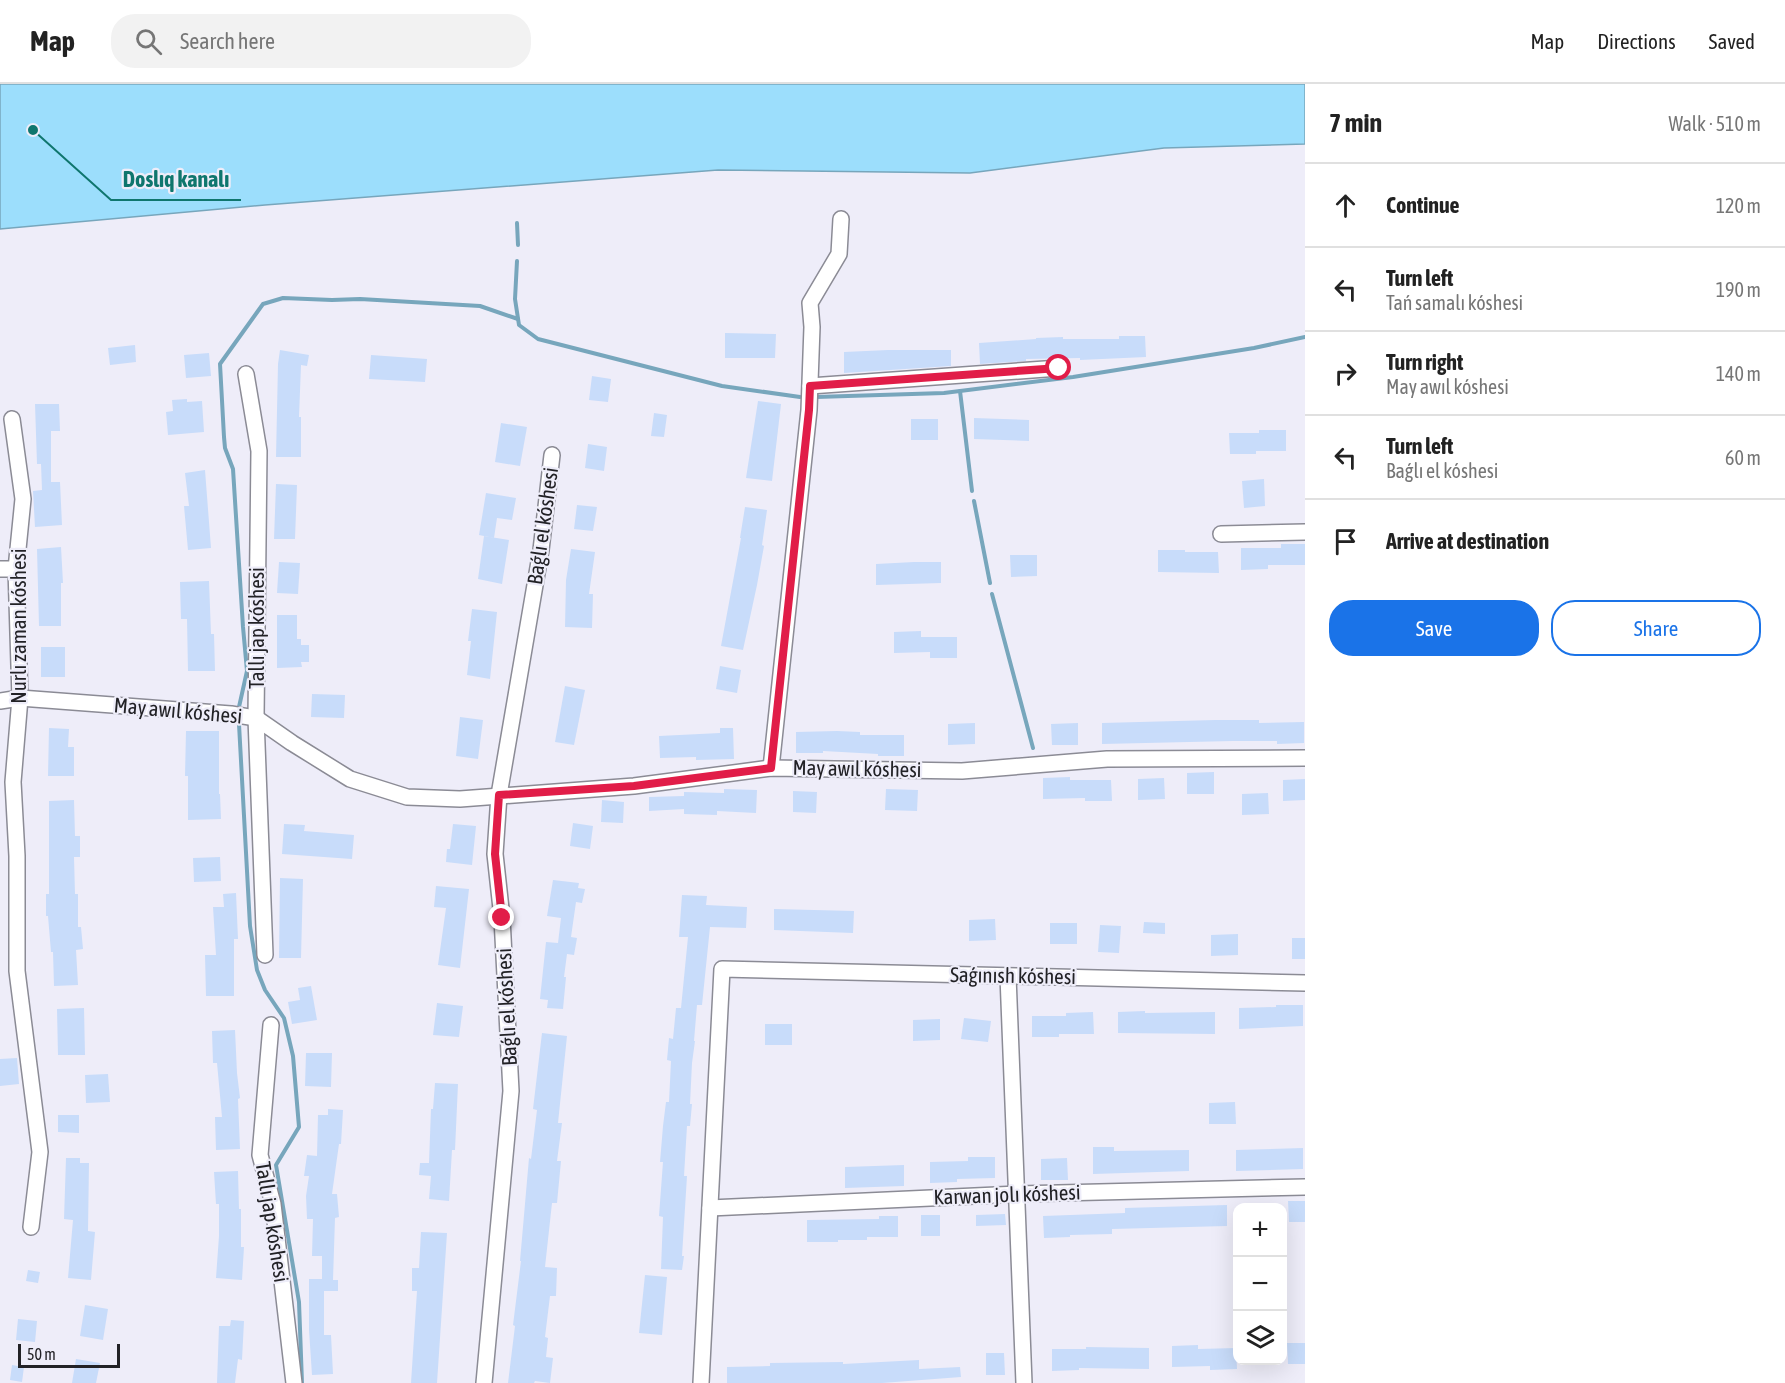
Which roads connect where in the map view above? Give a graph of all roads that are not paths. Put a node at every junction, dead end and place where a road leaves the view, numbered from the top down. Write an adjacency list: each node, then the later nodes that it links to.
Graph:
1 (841, 219): 4 (street)
2 (1059, 368): 4 (street)
3 (246, 374): 13 (street, Tallı jap kóshesi)
4 (810, 386): 15 (street)
5 (12, 419): 10 (street, Nurlı zaman kóshesi)
6 (552, 455): 16 (street, Baǵlı el kóshesi)
7 (1305, 532): 8 (street)
8 (1221, 534)
9 (0, 569): 10 (street)
10 (16, 569): 11 (street, Nurlı zaman kóshesi)
11 (20, 698): 12 (street, May awıl kóshesi); 13 (street, May awıl kóshesi); 24 (street, Nurlı zaman kóshesi)
12 (0, 701)
13 (256, 718): 16 (street, May awıl kóshesi); 17 (street, Tallı jap kóshesi)
14 (1305, 758): 15 (street, May awıl kóshesi)
15 (771, 768): 16 (street, May awıl kóshesi)
16 (499, 795): 26 (street, Baǵlı el kóshesi)
17 (265, 955)
18 (1008, 976): 19 (street, Saǵınısh kóshesi); 22 (street); 23 (street, Saǵınısh kóshesi)
19 (1305, 983)
20 (271, 1025): 25 (street, Tallı jap kóshesi)
21 (1305, 1187): 22 (street, Karwan jolı kóshesi)
22 (1018, 1194): 23 (street, Karwan jolı kóshesi); 28 (street)
23 (710, 1208): 27 (street)
24 (31, 1227)
25 (294, 1383)
26 (484, 1383)
27 (701, 1383)
28 (1024, 1383)

